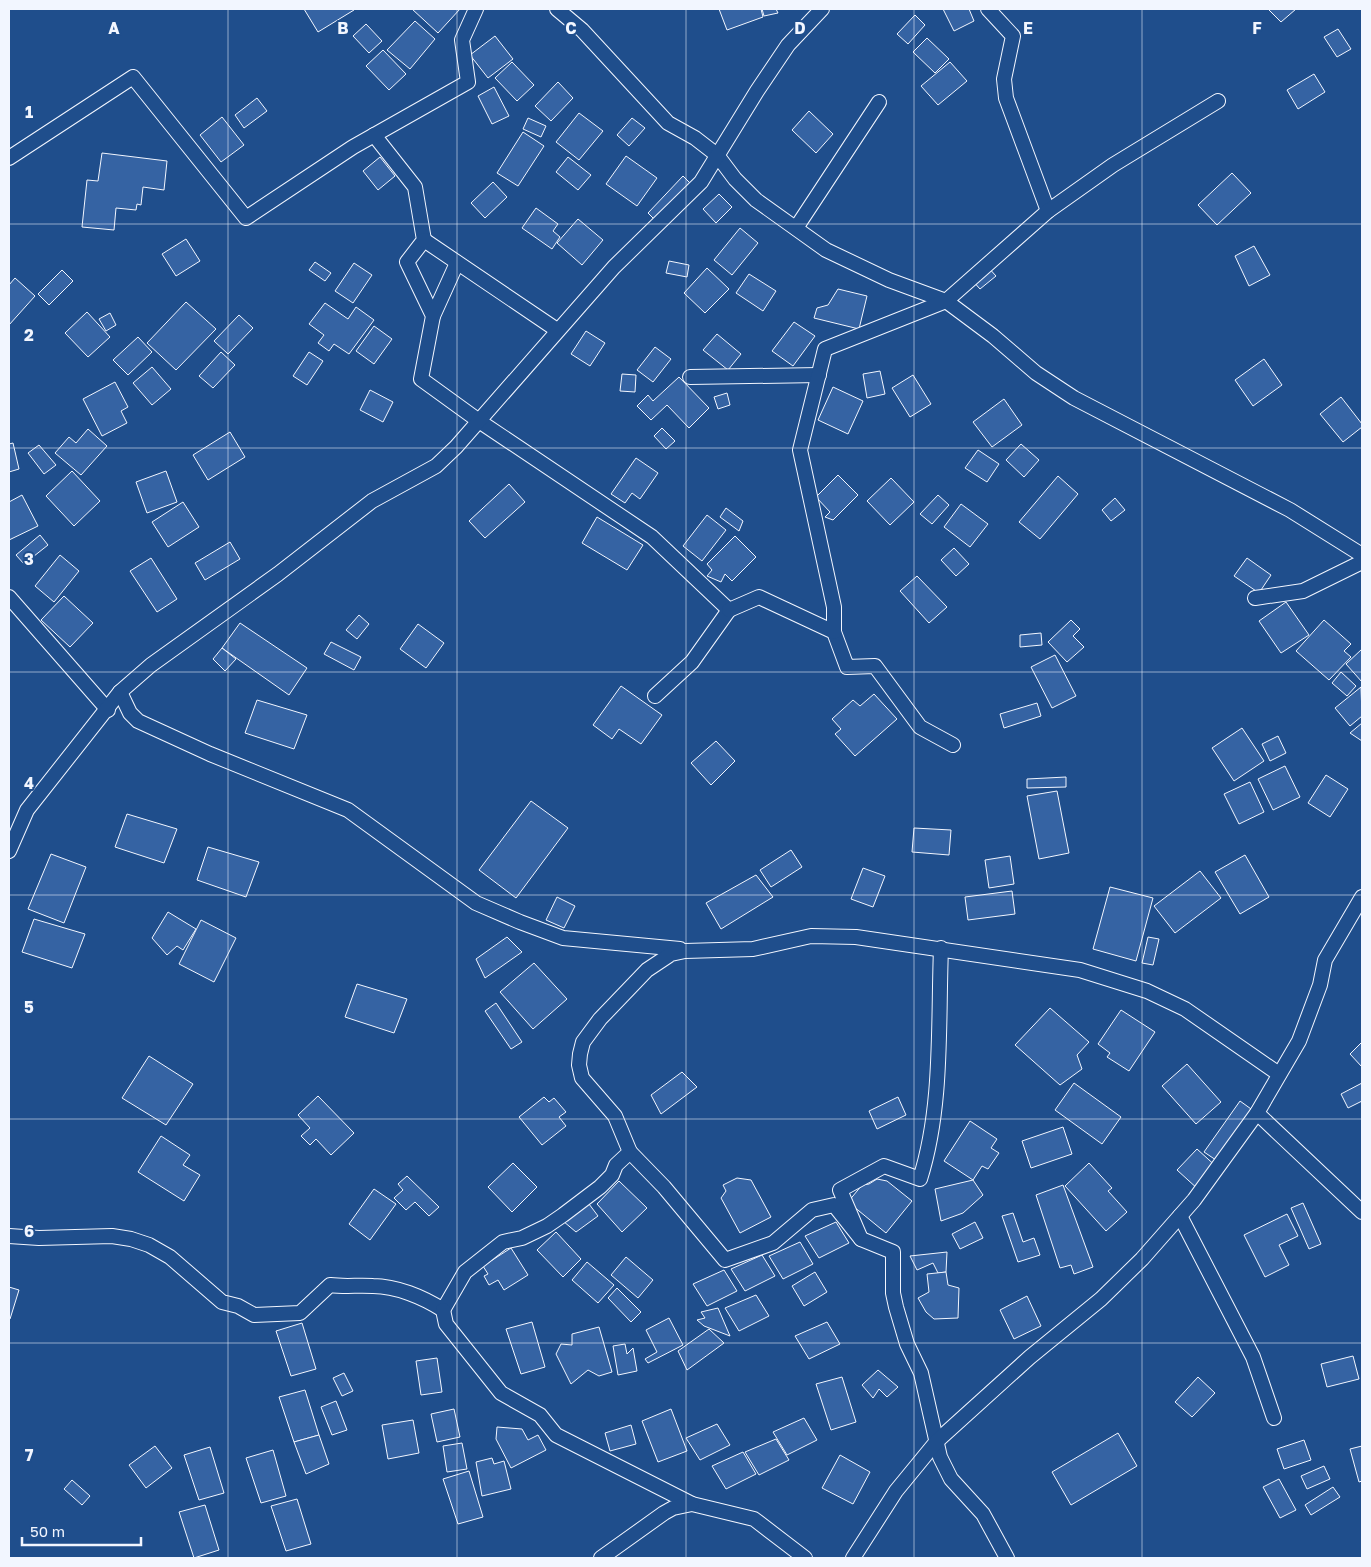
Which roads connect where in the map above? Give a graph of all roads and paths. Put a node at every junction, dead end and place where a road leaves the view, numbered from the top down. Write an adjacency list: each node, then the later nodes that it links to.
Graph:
1 (476, 9): 7 (street)
2 (557, 9): 8 (street)
3 (822, 9): 8 (street)
4 (988, 9): 10 (street)
5 (1218, 101): 10 (street)
6 (879, 102): 11 (street)
7 (374, 135): 9 (street); 12 (street)
8 (717, 155): 11 (street); 16 (street)
9 (9, 158)
10 (1048, 211): 14 (street)
11 (796, 228): 14 (street)
12 (424, 240): 13 (street); 15 (street)
13 (457, 263): 15 (street); 16 (street)
14 (946, 301): 17 (street); 20 (street)
15 (433, 316): 19 (street)
16 (557, 330): 19 (street)
17 (819, 375): 18 (street); 25 (street)
18 (690, 377)
19 (478, 421): 24 (street); 26 (street)
20 (1362, 555)
21 (1362, 562): 23 (street)
22 (9, 597): 28 (street)
23 (1255, 598)
24 (729, 610): 25 (street); 27 (street)
25 (834, 632): 29 (street)
26 (120, 692): 28 (street); 33 (street)
27 (655, 696)
28 (108, 710): 30 (street)
29 (953, 745)
30 (9, 851)
31 (1362, 897): 34 (street)
32 (941, 948): 33 (street); 34 (street); 40 (street)
33 (696, 950): 36 (street)
34 (1280, 1074): 35 (street)
35 (1257, 1113): 37 (street); 38 (street)
36 (630, 1152): 40 (street); 41 (street)
37 (1362, 1212)
38 (1180, 1216): 42 (street); 43 (street)
39 (9, 1236): 41 (street)
40 (860, 1239): 43 (street)
41 (443, 1310): 44 (street)
42 (1274, 1418)
43 (937, 1441): 47 (street); 48 (street)
44 (692, 1504): 45 (street); 46 (street)
45 (601, 1558)
46 (805, 1558)
47 (853, 1558)
48 (1007, 1558)

